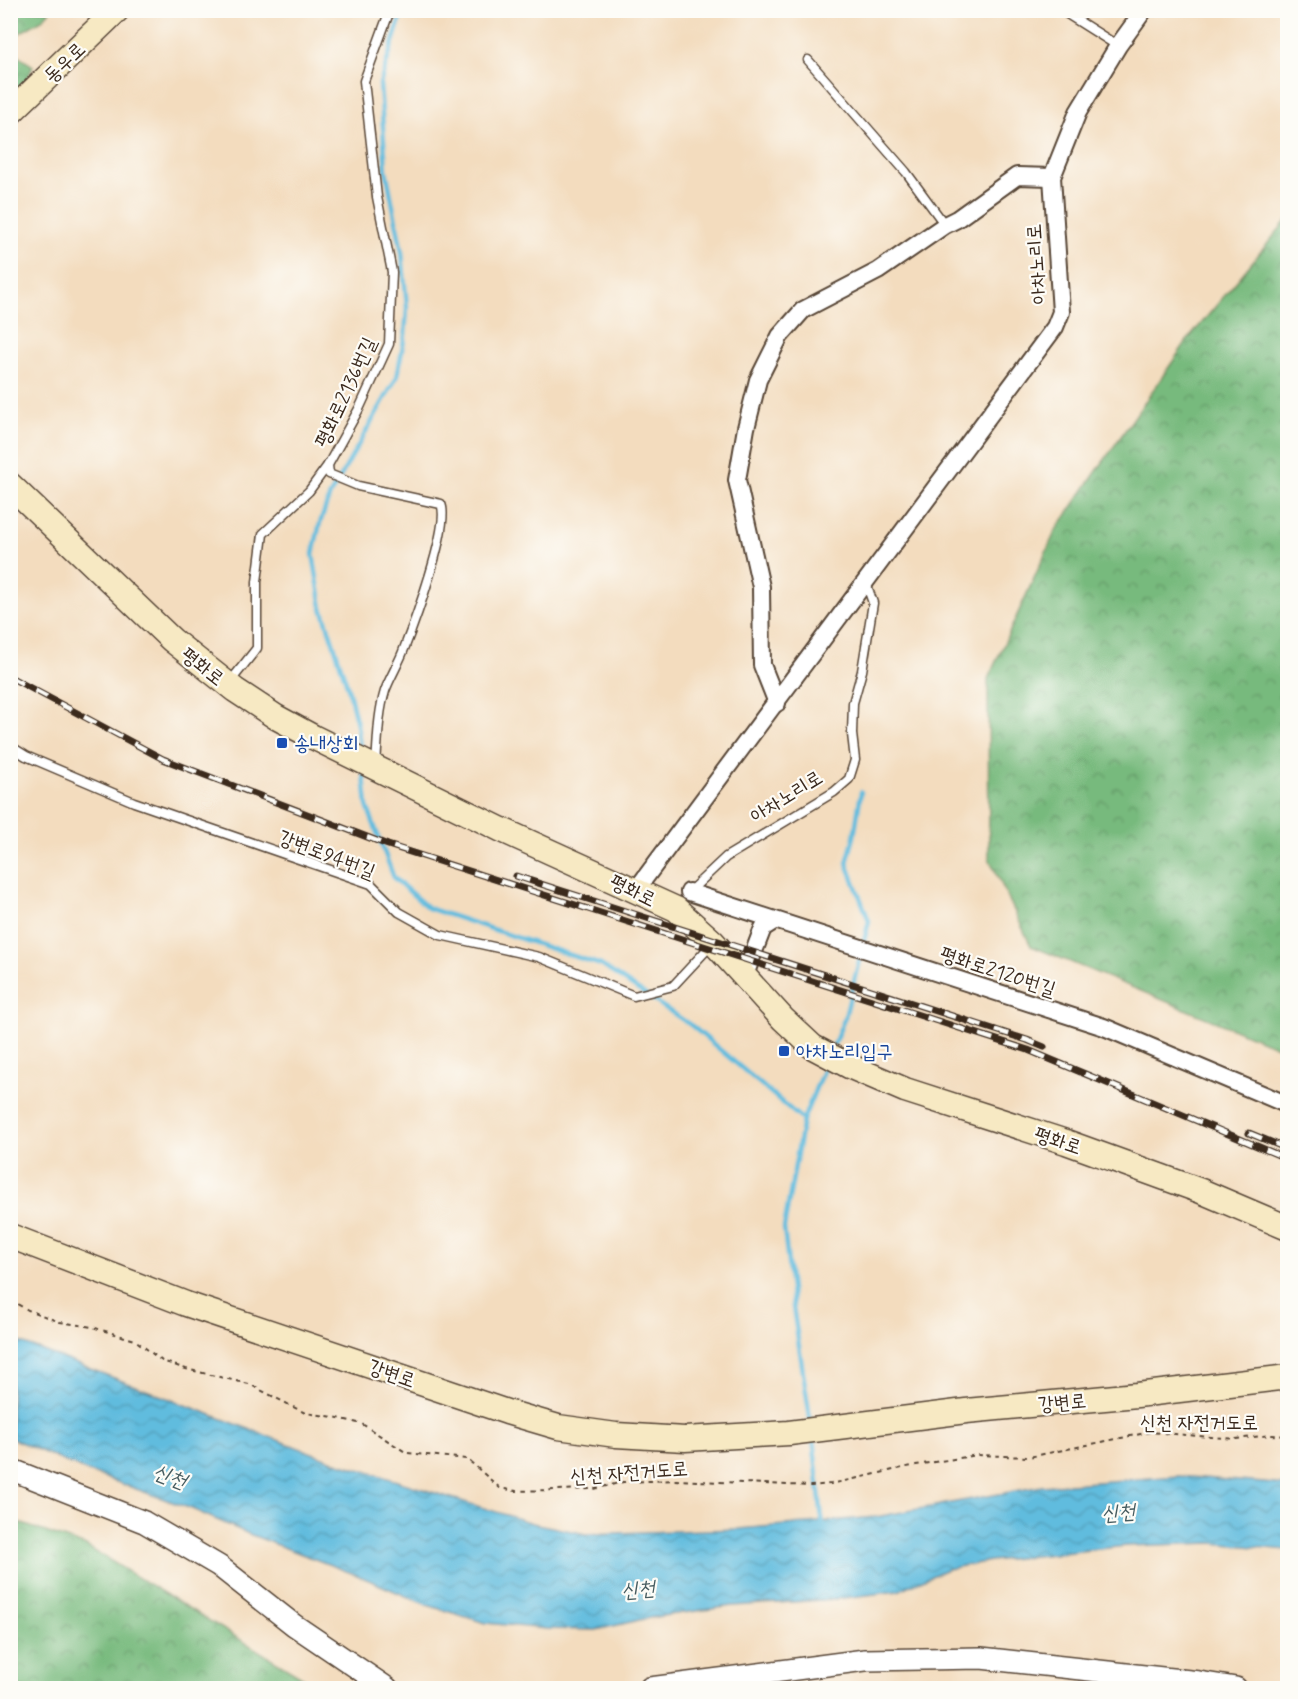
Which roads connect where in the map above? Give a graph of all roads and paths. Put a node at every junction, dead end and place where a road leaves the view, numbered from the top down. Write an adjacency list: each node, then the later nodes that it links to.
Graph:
1 (117, 10): 7 (main road, 동우로)
2 (390, 10): 10 (lane, 평화로2136번길)
3 (1061, 10): 5 (lane)
4 (1144, 10): 5 (street, 아차노리로)
5 (1118, 46): 8 (street, 아차노리로)
6 (808, 60): 9 (lane)
7 (10, 113)
8 (1052, 177): 9 (street); 12 (street, 아차노리로)
9 (945, 225): 14 (street)
10 (328, 465): 13 (lane); 16 (lane, 평화로2136번길)
11 (10, 485): 13 (main road, 평화로)
12 (866, 583): 14 (street, 아차노리로); 18 (lane, 아차노리로)
13 (228, 685): 16 (main road, 평화로)
14 (777, 703): 17 (street, 아차노리로)
15 (10, 746): 20 (lane, 강변로94번길)
16 (375, 767): 17 (main road, 평화로)
17 (636, 890): 18 (main road, 평화로)
18 (683, 901): 19 (street, 평화로2120번길); 20 (main road, 평화로)
19 (774, 921): 21 (street); 22 (street, 평화로2120번길)
20 (713, 942): 21 (main road, 평화로)
21 (745, 975): 23 (main road, 평화로)
22 (1287, 1105)
23 (1284, 1228)
24 (10, 1236): 26 (main road, 강변로)
25 (10, 1300): 27 (path, 신천 자전거도로)
26 (1287, 1377)
27 (1287, 1436)
28 (10, 1469): 29 (street)
29 (387, 1689)
30 (650, 1689): 31 (street)
31 (1236, 1689)

